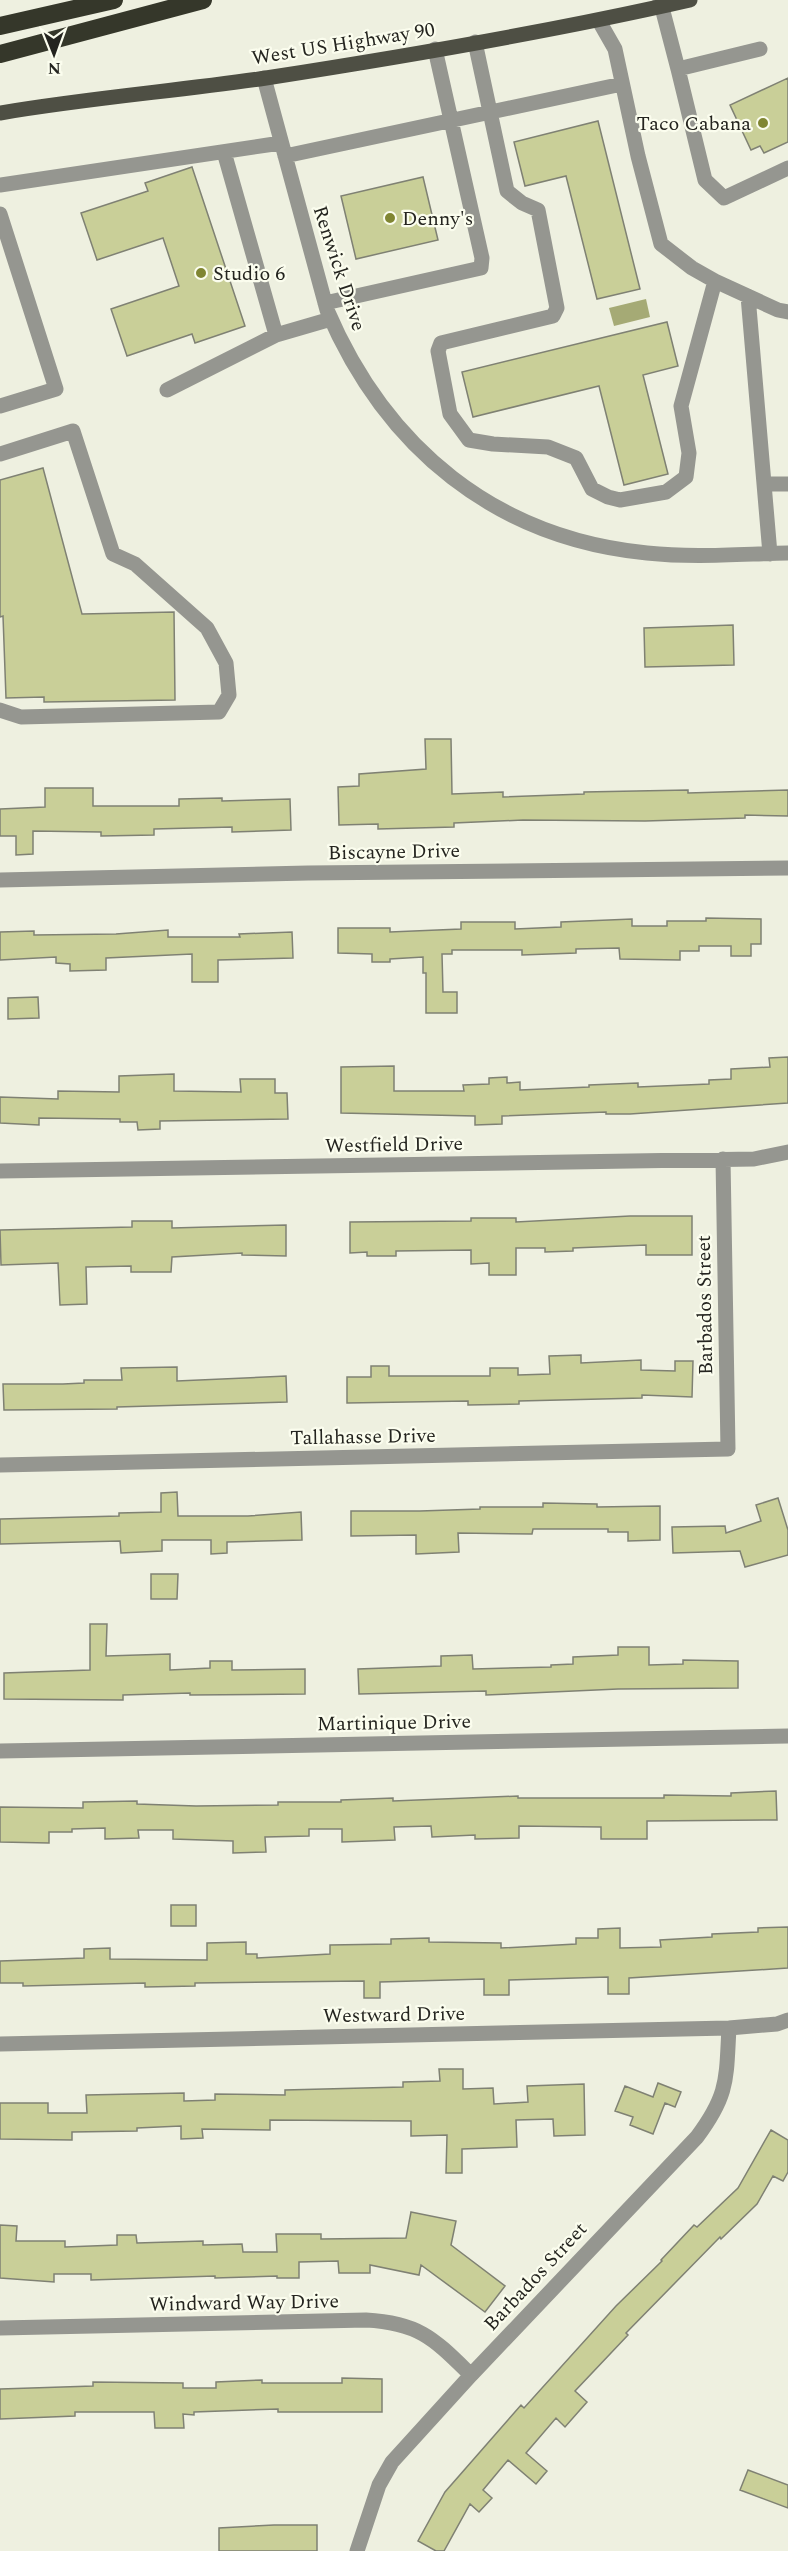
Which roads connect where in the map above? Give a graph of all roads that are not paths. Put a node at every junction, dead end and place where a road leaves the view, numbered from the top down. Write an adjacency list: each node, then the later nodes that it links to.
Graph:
1 (114, 0): 7 (highway)
2 (203, 0): 11 (highway)
3 (646, 0): 6 (main road)
4 (690, 0): 5 (main road, West US Highway 90)
5 (661, 3): 6 (main road, West US Highway 90); 12 (street)
6 (599, 21): 8 (main road, West US Highway 90); 14 (street)
7 (0, 26)
8 (475, 42): 9 (main road, West US Highway 90); 15 (street)
9 (435, 49): 13 (main road, West US Highway 90); 17 (street)
10 (759, 49): 12 (street)
11 (0, 54)
12 (678, 69): 20 (street)
13 (264, 78): 16 (main road, West US Highway 90); 18 (street, Renwick Drive)
14 (622, 84): 15 (street); 23 (street)
15 (490, 112): 17 (street); 23 (street)
16 (0, 113)
17 (451, 120): 18 (street); 25 (street)
18 (283, 150): 19 (street); 25 (street, Renwick Drive)
19 (224, 152): 21 (street); 28 (street)
20 (788, 168)
21 (0, 185)
22 (0, 214): 30 (street)
23 (715, 281): 24 (street)
24 (748, 296): 26 (street); 32 (street)
25 (325, 303): 27 (street, Renwick Drive)
26 (788, 312)
27 (331, 319): 28 (street); 35 (street, Renwick Drive)
28 (276, 334): 29 (street)
29 (167, 390)
30 (0, 405)
31 (0, 454): 36 (street)
32 (764, 484): 33 (street); 35 (street)
33 (788, 484)
34 (788, 553): 35 (street, Renwick Drive)
35 (770, 554)
36 (0, 710)
37 (788, 868): 38 (street, Biscayne Drive)
38 (0, 880)
39 (788, 1152): 40 (street, Westfield Drive)
40 (723, 1159): 41 (street, Westfield Drive); 42 (street, Barbados Street)
41 (0, 1171)
42 (728, 1449): 43 (street, Tallahasse Drive)
43 (0, 1465)
44 (788, 1736): 45 (street, Martinique Drive)
45 (0, 1751)
46 (788, 2020): 47 (street, Westward Drive)
47 (729, 2028): 48 (street, Westward Drive); 50 (street, Barbados Street)
48 (0, 2044)
49 (0, 2328): 50 (street, Windward Way Drive)
50 (471, 2375): 51 (street, Barbados Street)
51 (357, 2551)

